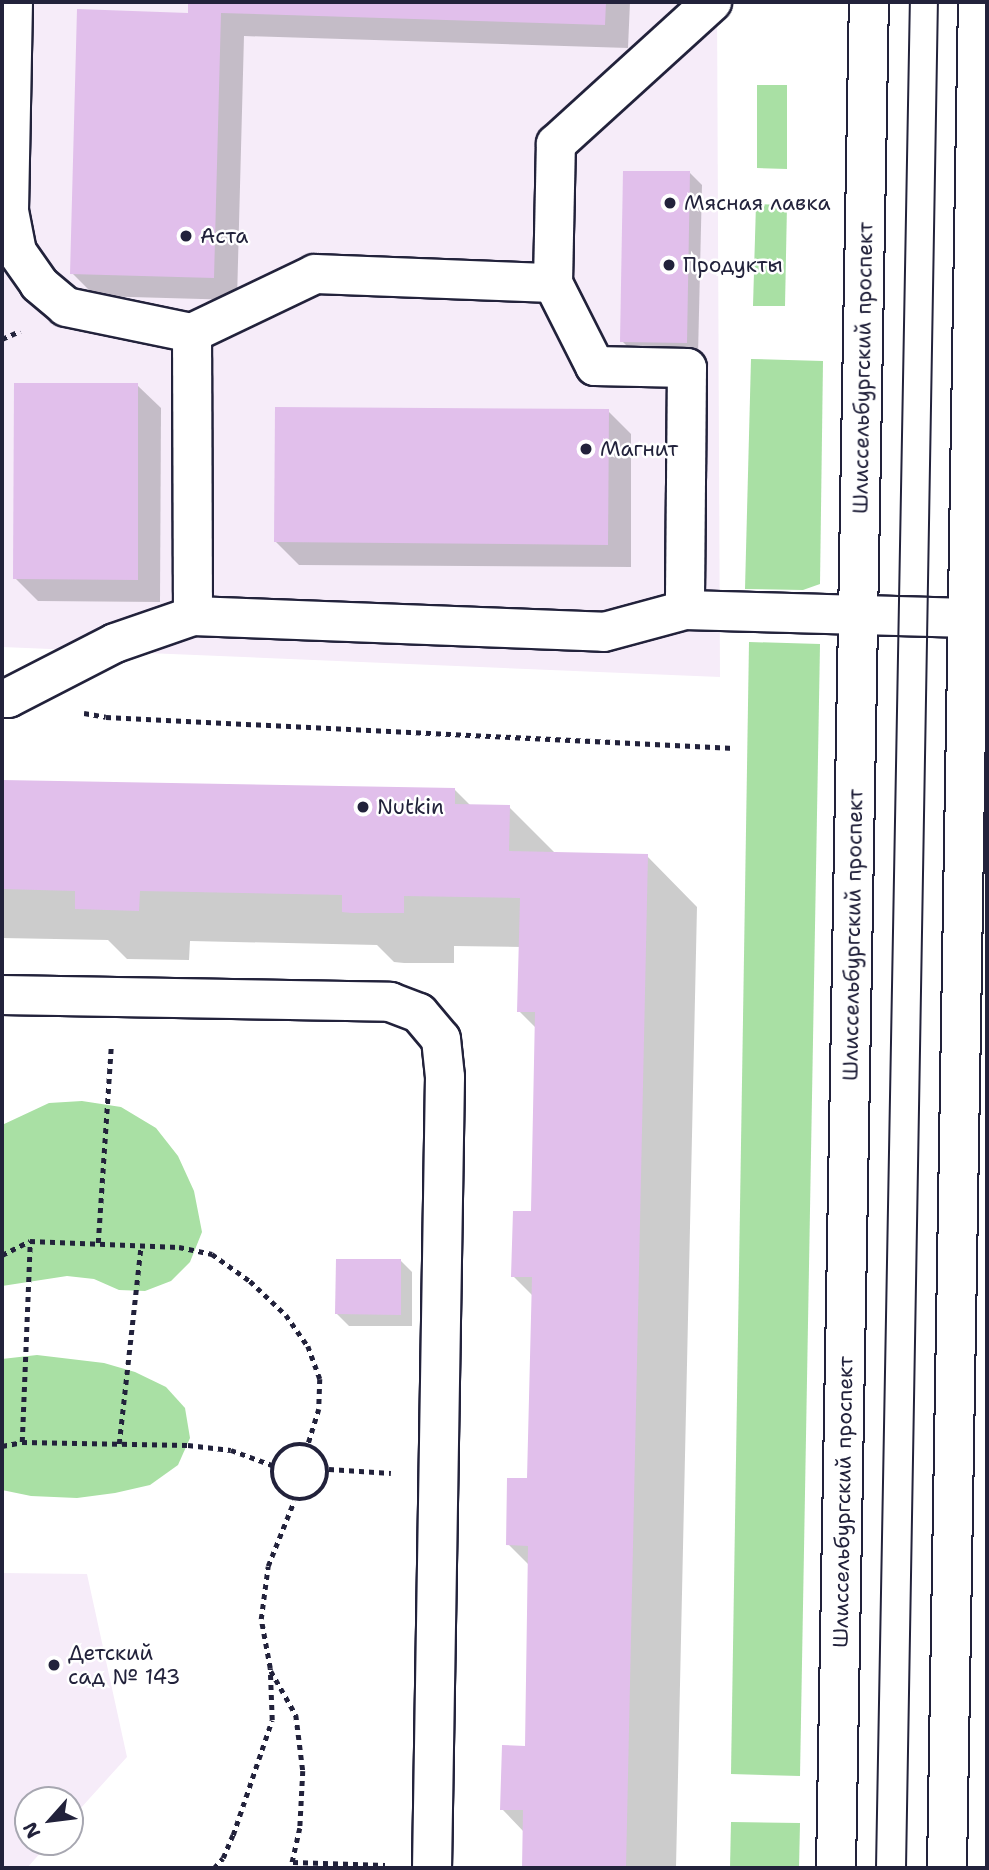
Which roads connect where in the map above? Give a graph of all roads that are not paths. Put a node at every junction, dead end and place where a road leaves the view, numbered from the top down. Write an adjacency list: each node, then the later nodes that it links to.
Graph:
1 (13, 2): 7 (main road)
2 (712, 2): 6 (main road)
3 (869, 2): 9 (main road, Шлиссельбургский проспект)
4 (978, 2): 5 (main road)
5 (982, 60): 11 (main road)
6 (553, 283): 7 (main road); 8 (main road)
7 (191, 333): 10 (main road)
8 (684, 610): 9 (main road); 10 (main road)
9 (858, 615): 11 (main road); 15 (main road, Шлиссельбургский проспект)
10 (193, 616): 12 (main road)
11 (968, 618): 16 (main road)
12 (2, 698)
13 (2, 995): 14 (main road)
14 (432, 1867)
15 (836, 1868)
16 (947, 1868)

